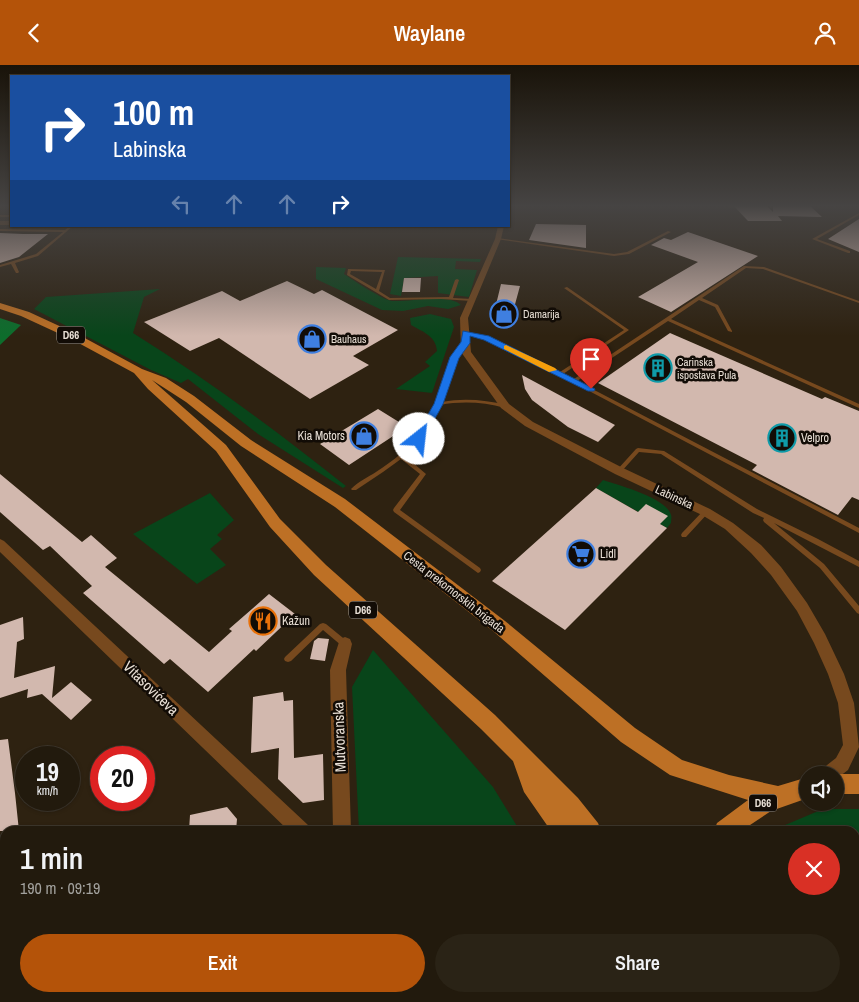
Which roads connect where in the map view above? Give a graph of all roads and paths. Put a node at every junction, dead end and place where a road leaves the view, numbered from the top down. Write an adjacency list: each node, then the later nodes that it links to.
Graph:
1 (45, 249): 7 (lane)
2 (494, 249): 15 (street, Labinska)
3 (569, 249): 4 (lane)
4 (636, 249)
5 (840, 249): 6 (lane)
6 (849, 252)
7 (13, 263): 8 (lane); 9 (lane)
8 (0, 266)
9 (17, 272)
10 (457, 280): 14 (lane)
11 (566, 288): 22 (lane)
12 (377, 291): 12 (lane); 14 (lane)
13 (699, 298): 16 (lane); 18 (lane); 19 (lane)
14 (451, 299): 15 (lane)
15 (472, 300): 20 (street, Labinska)
16 (859, 302)
17 (0, 306): 21 (main road, Cesta prekomorskih brigada / D66)
18 (668, 319): 23 (lane); 25 (lane)
19 (730, 331)
20 (466, 338): 22 (lane); 24 (lane); 26 (street, Labinska)
21 (138, 371): 42 (main road, Cesta prekomorskih brigada / D66); 47 (main road, Cesta prekomorskih brigada / D66)
22 (560, 374): 23 (lane)
23 (574, 381): 32 (lane)
24 (438, 404): 26 (lane); 27 (lane)
25 (858, 404)
26 (505, 406): 28 (street, Labinska)
27 (402, 457): 29 (lane); 36 (lane)
28 (619, 471): 30 (street, Labinska); 31 (lane)
29 (354, 489)
30 (706, 511): 33 (lane); 40 (street, Labinska)
31 (755, 511): 35 (lane); 37 (lane)
32 (859, 531)
33 (684, 535)
34 (0, 544): 48 (street, Vitasovićeva)
35 (859, 564)
36 (478, 570)
37 (859, 611)
38 (345, 644): 39 (lane); 49 (street, Mutvoranska)
39 (288, 659)
40 (846, 703): 41 (street, Labinska); 43 (street, Labinska)
41 (859, 719)
42 (522, 756): 50 (main road); 51 (main road, D66)
43 (839, 766)
44 (859, 783): 45 (main road)
45 (844, 784)
46 (799, 790): 47 (main road, D66)
47 (776, 796): 52 (main road, D66)
48 (297, 826)
49 (342, 826)
50 (560, 826)
51 (586, 826)
52 (730, 826)

